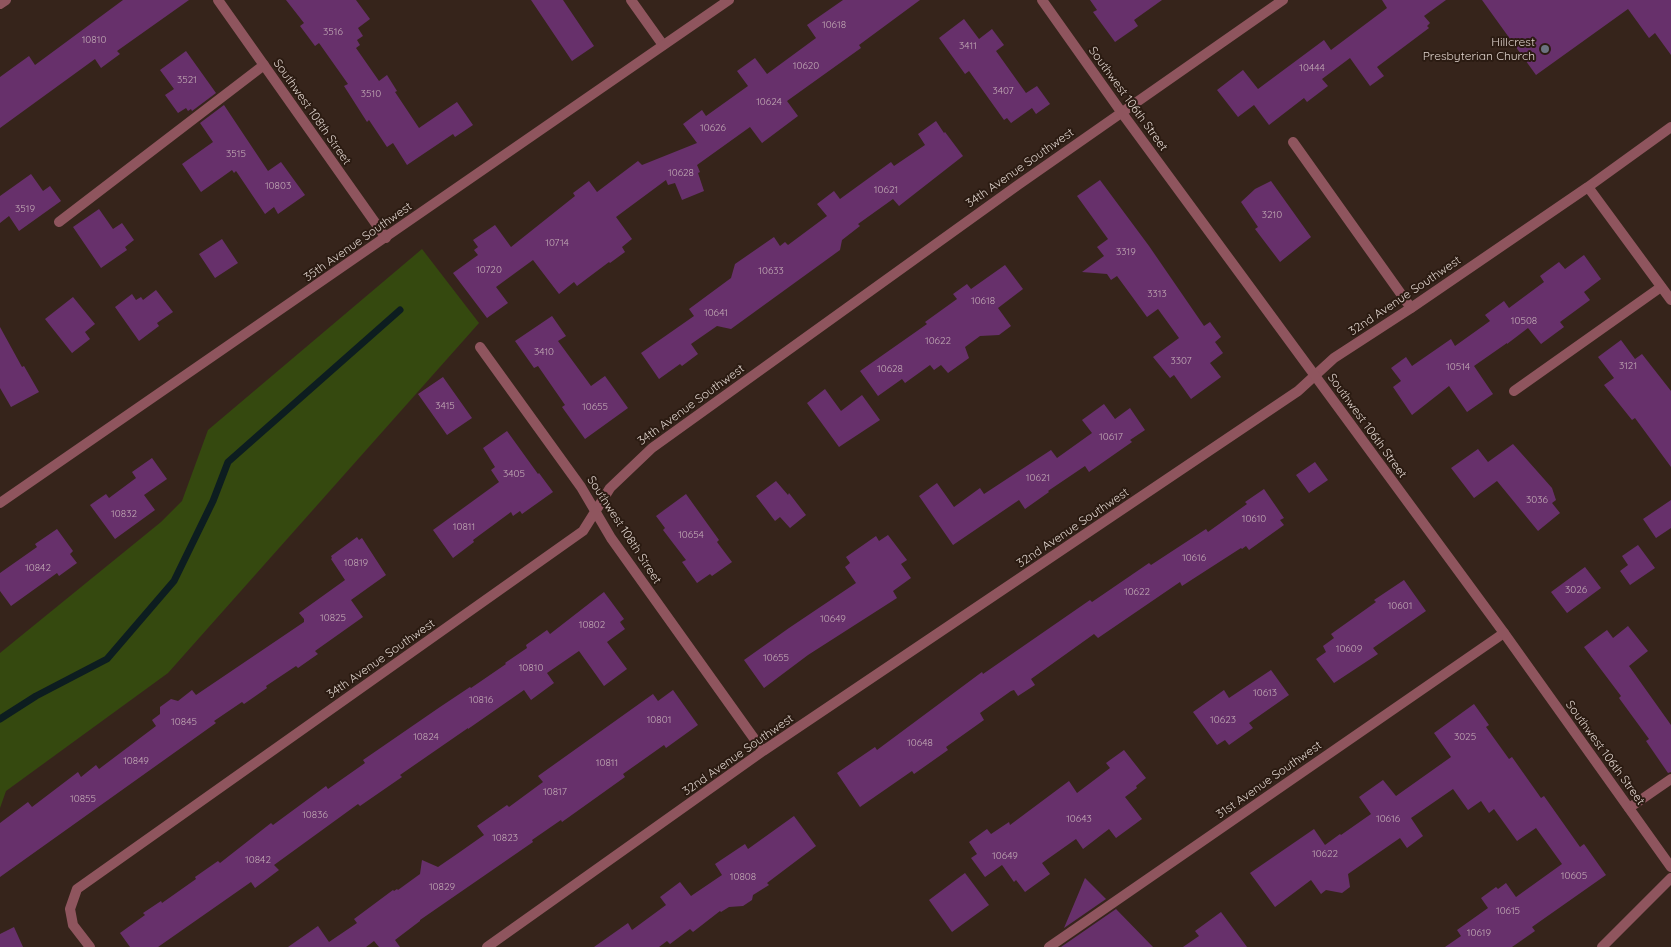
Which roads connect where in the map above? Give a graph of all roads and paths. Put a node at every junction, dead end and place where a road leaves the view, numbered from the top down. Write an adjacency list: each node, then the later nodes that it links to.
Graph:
1 (6, 0): 7 (street)
2 (218, 0): 9 (street, Southwest 108th Street)
3 (631, 0): 8 (street)
4 (729, 0): 8 (street, 35th Avenue Southwest)
5 (1042, 0): 10 (street, Southwest 106th Street)
6 (1283, 0): 10 (street, 34th Avenue Southwest)
7 (0, 4)
8 (663, 45): 15 (street, 35th Avenue Southwest)
9 (264, 65): 14 (street); 15 (street, Southwest 108th Street)
10 (1122, 113): 20 (street, Southwest 106th Street); 23 (street, 34th Avenue Southwest)
11 (1671, 127): 13 (street, 32nd Avenue Southwest)
12 (1293, 142): 18 (street)
13 (1588, 187): 16 (street); 18 (street, 32nd Avenue Southwest)
14 (60, 222)
15 (386, 238): 22 (street, 35th Avenue Southwest)
16 (1661, 287): 17 (street); 21 (street)
17 (1671, 300)
18 (1411, 308): 20 (street, 32nd Avenue Southwest)
19 (480, 347): 23 (street, Southwest 108th Street)
20 (1314, 375): 24 (street, Southwest 106th Street); 25 (street, 32nd Avenue Southwest)
21 (1514, 391)
22 (0, 503)
23 (595, 511): 25 (street, Southwest 108th Street); 30 (street, 34th Avenue Southwest)
24 (1504, 633): 27 (street, Southwest 106th Street); 32 (street, 31st Avenue Southwest)
25 (763, 751): 31 (street, 32nd Avenue Southwest)
26 (1671, 778): 27 (street)
27 (1629, 808): 28 (street, Southwest 106th Street)
28 (1671, 867)
29 (1671, 878): 33 (street)
30 (90, 947)
31 (487, 947)
32 (1049, 947)
33 (1602, 947)

